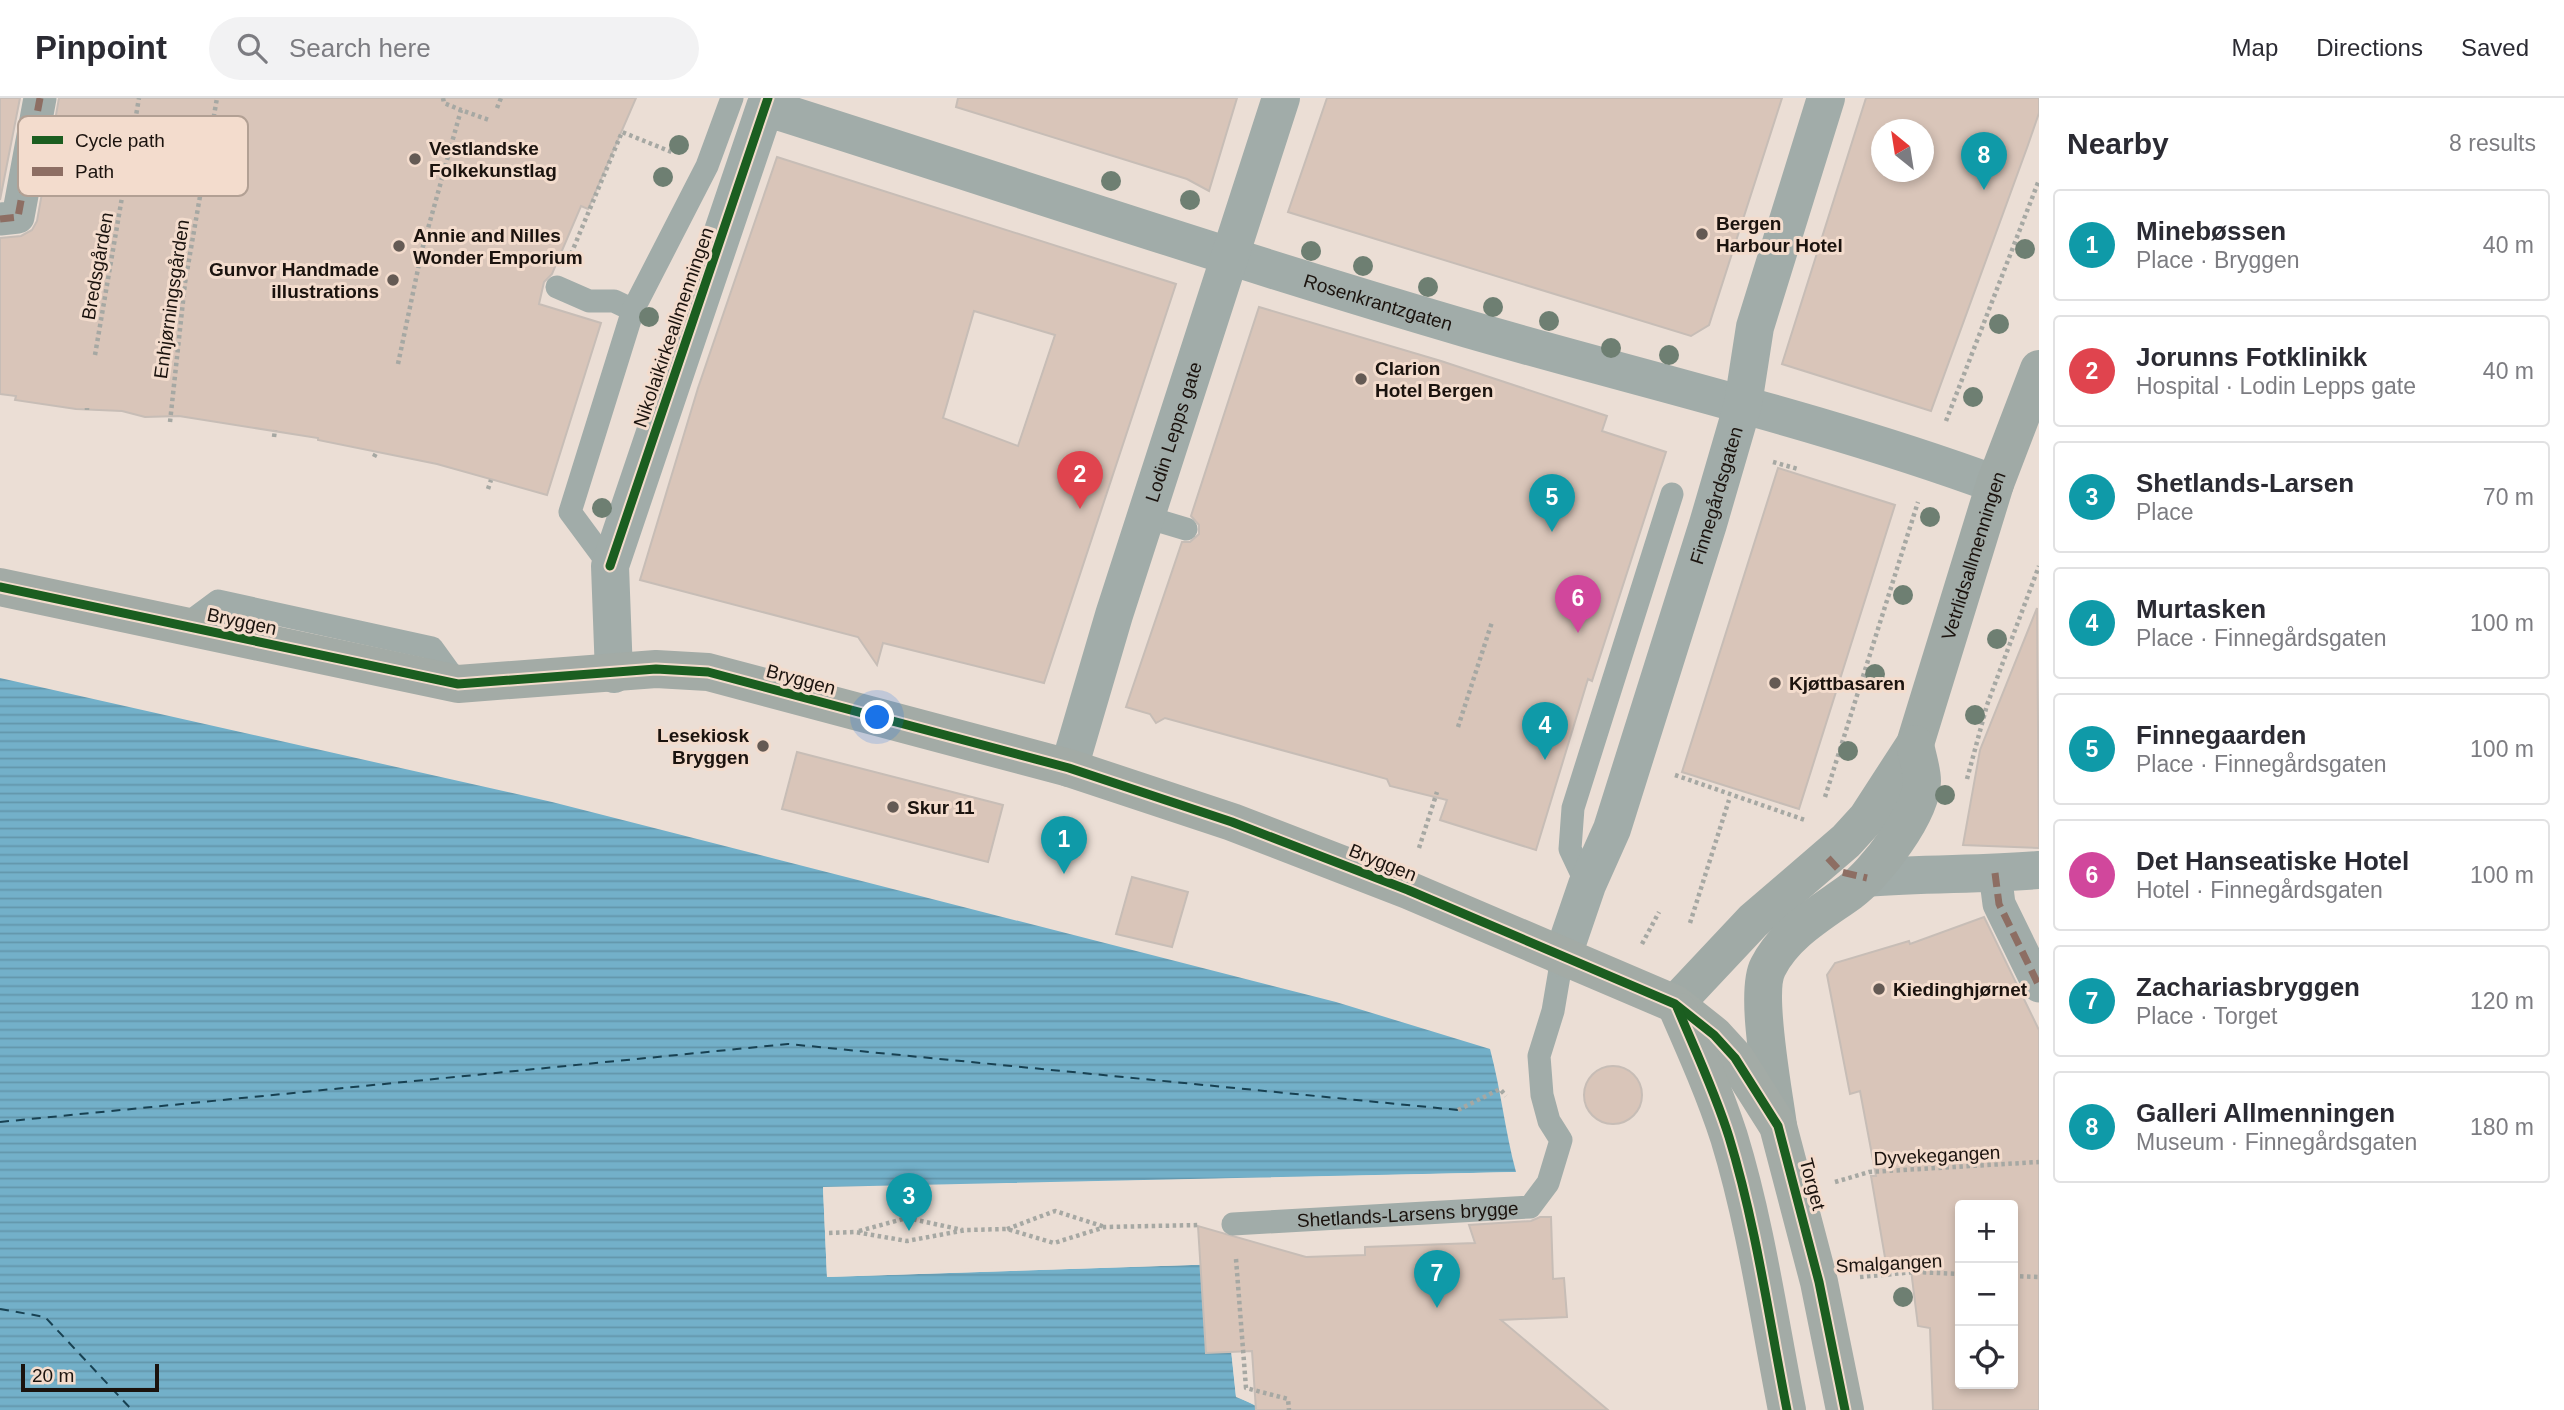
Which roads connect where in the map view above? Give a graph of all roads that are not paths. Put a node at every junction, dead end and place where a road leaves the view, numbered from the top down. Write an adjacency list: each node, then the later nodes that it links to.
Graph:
1 (40, 98): 5 (street)
2 (1281, 98): 8 (street, Lodin Lepps gate)
3 (1826, 98): 12 (street, Finnegårdsgaten)
4 (748, 102): 8 (street, Rosenkrantzgaten); 10 (lane); 17 (street, Nikolaikirkeallmenningen)
5 (37, 116)
6 (22, 196): 7 (street)
7 (0, 219)
8 (1231, 254): 12 (street, Rosenkrantzgaten); 15 (street, Lodin Lepps gate)
9 (558, 287): 10 (lane)
10 (633, 310): 17 (lane)
11 (2039, 369): 13 (main road, Vetrlidsallmenningen)
12 (1743, 404): 13 (street, Rosenkrantzgaten); 25 (street, Finnegårdsgaten)
13 (1995, 484): 20 (main road, Vetrlidsallmenningen)
14 (1672, 494): 25 (lane)
15 (1146, 517): 16 (lane); 21 (street, Lodin Lepps gate)
16 (1186, 529)
17 (610, 566): 19 (street, Nikolaikirkeallmenningen)
18 (0, 587): 19 (main road, Bryggen)
19 (614, 674): 21 (main road, Bryggen)
20 (1915, 744): 24 (main road); 28 (main road)
21 (1069, 768): 26 (main road, Bryggen)
22 (2039, 870): 23 (street)
23 (1996, 873): 24 (street); 27 (street)
24 (1867, 878): 29 (main road)
25 (1587, 885): 26 (street, Finnegårdsgaten)
26 (1562, 958): 28 (main road, Torget); 30 (lane, Shetlands-Larsens brygge)
27 (2039, 986)
28 (1675, 1004): 29 (main road, Torget); 31 (main road)
29 (1779, 1126): 32 (main road, Torget)
30 (1233, 1224)
31 (1787, 1410)
32 (1845, 1410)

